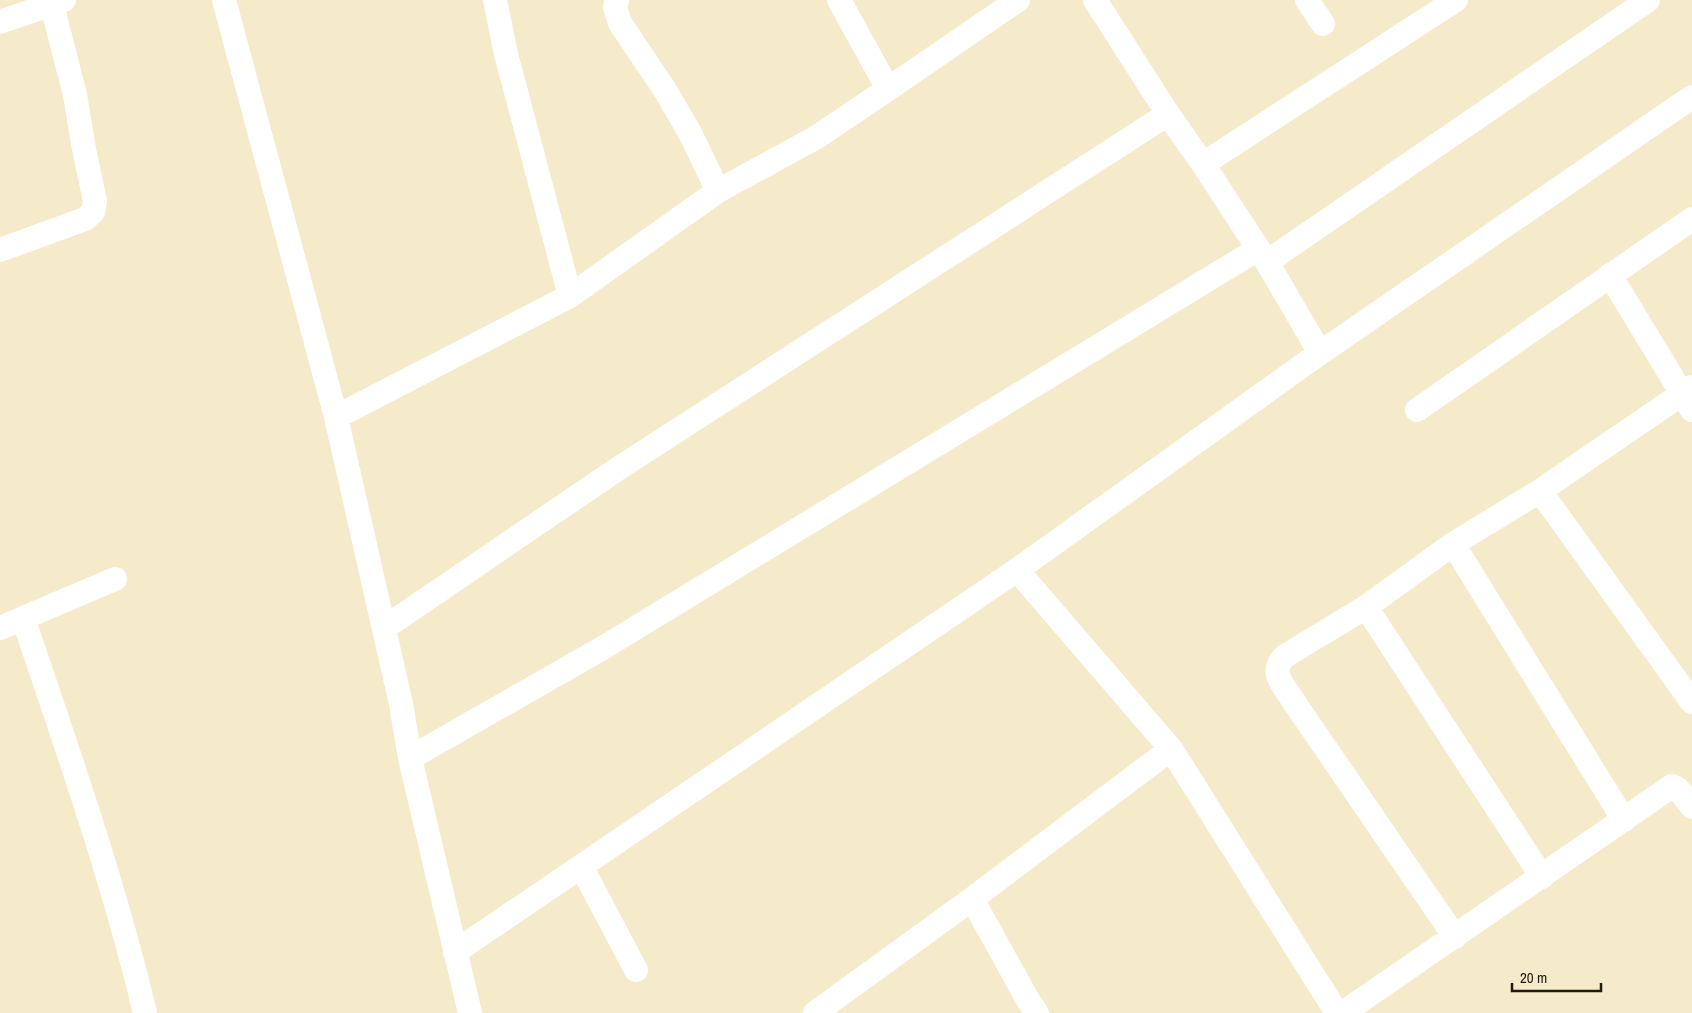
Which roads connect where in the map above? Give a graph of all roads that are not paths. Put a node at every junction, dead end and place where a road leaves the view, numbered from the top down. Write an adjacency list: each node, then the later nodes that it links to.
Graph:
1 (224, 0): 26 (street)
2 (495, 0): 22 (street)
3 (839, 0): 13 (street)
4 (1018, 0): 13 (street)
5 (1095, 0): 15 (street)
6 (1307, 0): 12 (street)
7 (1456, 0): 16 (street)
8 (1648, 0): 20 (street)
9 (58, 2): 11 (street); 19 (street)
10 (613, 2): 17 (street)
11 (0, 22)
12 (1323, 24)
13 (888, 89): 17 (street)
14 (1692, 97): 23 (street)
15 (1168, 114): 16 (street); 34 (street)
16 (1203, 164): 20 (street)
17 (718, 191): 22 (street)
18 (1692, 218): 21 (street)
19 (0, 250)
20 (1262, 256): 23 (street); 37 (street)
21 (1610, 275): 24 (street); 25 (street)
22 (570, 296): 26 (street)
23 (1320, 353): 29 (street)
24 (1689, 397): 27 (street)
25 (1417, 410)
26 (336, 416): 34 (street)
27 (1540, 491): 28 (street); 35 (street)
28 (1453, 544): 31 (street); 39 (street)
29 (1017, 570): 36 (street); 40 (street)
30 (115, 579): 32 (street)
31 (1366, 607): 41 (street); 43 (street)
32 (23, 618): 33 (street); 46 (street)
33 (0, 628)
34 (384, 628): 37 (street)
35 (1692, 702)
36 (1171, 749): 42 (street); 50 (street)
37 (410, 758): 44 (street)
38 (1692, 807): 39 (street)
39 (1624, 820): 41 (street)
40 (581, 866): 44 (street); 45 (street)
41 (1542, 877): 43 (street)
42 (972, 899): 48 (street); 49 (street)
43 (1455, 937): 51 (street)
44 (455, 952): 47 (street)
45 (636, 970)
46 (145, 1013)
47 (470, 1013)
48 (816, 1013)
49 (1037, 1013)
50 (1338, 1013)
51 (1343, 1013)

